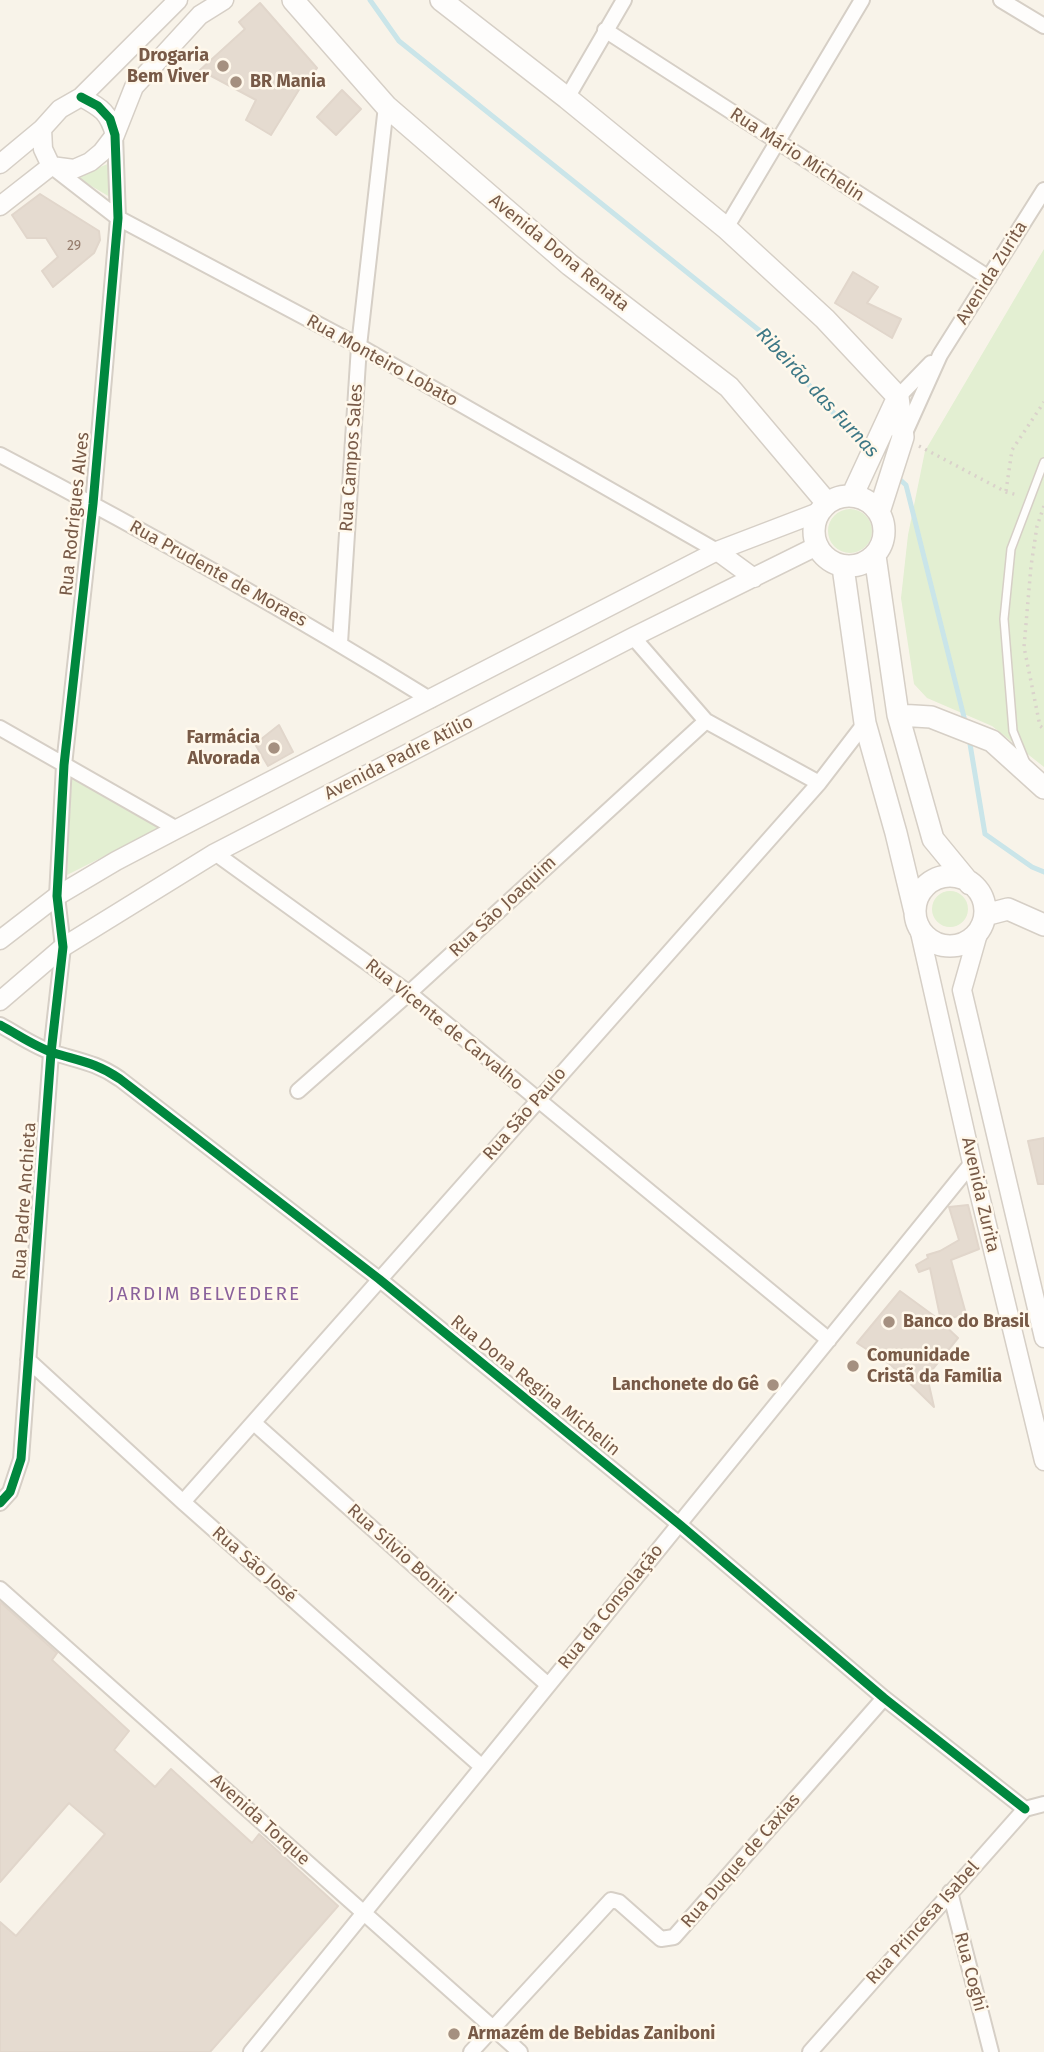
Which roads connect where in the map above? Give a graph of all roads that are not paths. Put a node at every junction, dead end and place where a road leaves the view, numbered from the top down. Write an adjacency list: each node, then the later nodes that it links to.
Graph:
1 (178, 0): 10 (street)
2 (224, 0): 14 (street)
3 (293, 0): 12 (main road, Avenida Dona Renata)
4 (441, 0): 11 (main road)
5 (624, 0): 9 (street)
6 (862, 0): 15 (street)
7 (1001, 0): 8 (street)
8 (1044, 26)
9 (605, 30): 11 (street); 15 (street, Rua Mário Michelin)
10 (81, 97): 13 (street); 14 (street)
11 (567, 98): 21 (main road)
12 (386, 106): 23 (street, Rua Campos Sales); 31 (main road, Avenida Dona Renata)
13 (42, 129): 16 (street); 17 (street)
14 (115, 135): 17 (street); 20 (street, Rua Rodrigues Alves)
15 (778, 142): 21 (street); 22 (street, Rua Mário Michelin)
16 (0, 164)
17 (51, 166): 19 (street); 20 (street, Rua Monteiro Lobato)
18 (1044, 190): 22 (street, Avenida Zurita)
19 (0, 206)
20 (118, 218): 23 (street, Rua Monteiro Lobato); 30 (street, Rua Rodrigues Alves)
21 (726, 228): 25 (main road)
22 (989, 278): 24 (street, Avenida Zurita)
23 (359, 346): 34 (street, Rua Monteiro Lobato); 39 (street, Rua Campos Sales)
24 (940, 355): 25 (street, Avenida Zurita); 26 (street, Avenida Zurita)
25 (898, 397): 26 (main road); 29 (main road)
26 (903, 437): 32 (main road)
27 (0, 455): 30 (street, Rua Prudente de Moraes)
28 (1044, 461): 46 (lane)
29 (852, 496): 31 (main road); 32 (main road)
30 (93, 504): 39 (street, Rua Prudente de Moraes); 45 (street, Rua Rodrigues Alves)
31 (823, 508): 33 (main road); 34 (street, Avenida Padre Atílio)
32 (879, 512): 35 (main road)
33 (817, 546): 36 (main road); 37 (street, Avenida Padre Atílio)
34 (717, 551): 37 (street); 40 (street, Avenida Padre Atílio)
35 (875, 556): 36 (main road); 41 (main road)
36 (843, 567): 43 (main road)
37 (754, 578): 38 (street, Avenida Padre Atílio)
38 (634, 637): 42 (street); 49 (street, Avenida Padre Atílio)
39 (340, 643): 40 (street, Rua Prudente de Moraes)
40 (431, 700): 48 (street, Avenida Padre Atílio)
41 (898, 715): 46 (main road); 50 (main road)
42 (706, 721): 47 (street); 57 (street, Rua São Joaquim)
43 (865, 723): 47 (street, Rua São Paulo); 52 (main road)
44 (0, 728): 45 (street)
45 (64, 765): 48 (street); 51 (street, Rua Rodrigues Alves)
46 (1037, 781)
47 (819, 783): 62 (street, Rua São Paulo)
48 (177, 829): 51 (street, Avenida Padre Atílio)
49 (215, 853): 56 (street, Avenida Padre Atílio); 57 (street, Rua Vicente de Carvalho)
50 (970, 884): 52 (main road); 53 (main road)
51 (57, 896): 55 (street, Avenida Padre Atílio); 56 (street, Rua Padre Anchieta)
52 (917, 920): 53 (main road); 63 (street, Avenida Zurita)
53 (982, 923): 54 (main road); 65 (street, Avenida Zurita)
54 (1044, 925)
55 (0, 940)
56 (63, 947): 58 (street, Avenida Padre Atílio); 60 (street, Rua Padre Anchieta)
57 (409, 993): 61 (street, Rua São Joaquim); 62 (street, Rua Vicente de Carvalho)
58 (0, 1001)
59 (0, 1025): 60 (street, Rua Dona Regina Michelin)
60 (51, 1053): 64 (street, Rua Dona Regina Michelin); 67 (street, Rua Padre Anchieta)
61 (298, 1091)
62 (537, 1100): 64 (street, Rua São Paulo); 66 (street, Rua Vicente de Carvalho)
63 (972, 1163): 66 (street, Rua da Consolação); 69 (street, Avenida Zurita)
64 (379, 1279): 68 (street, Rua São Paulo); 73 (street, Rua Dona Regina Michelin)
65 (1044, 1338)
66 (829, 1340): 73 (street, Rua da Consolação)
67 (28, 1360): 71 (street, Rua São José); 72 (street, Rua Padre Anchieta)
68 (254, 1423): 71 (street, Rua São Paulo); 75 (street, Rua Sílvio Bonini)
69 (1040, 1431): 70 (street, Avenida Zurita)
70 (1044, 1461)
71 (183, 1502): 77 (street, Rua São José)
72 (0, 1503)
73 (679, 1524): 75 (street, Rua da Consolação); 76 (street, Rua Dona Regina Michelin)
74 (0, 1588): 81 (street, Avenida Torque)
75 (548, 1685): 77 (street, Rua da Consolação)
76 (884, 1698): 79 (street, Rua Dona Regina Michelin); 82 (street, Rua Duque de Caxias)
77 (481, 1766): 81 (street, Rua da Consolação)
78 (1044, 1804): 79 (street)
79 (1025, 1809): 80 (street, Rua Princesa Isabel)
80 (950, 1892): 86 (street, Rua Princesa Isabel); 87 (street, Rua Coghi)
81 (364, 1912): 82 (street, Avenida Torque); 83 (street, Rua da Consolação)
82 (493, 2027): 84 (street, Rua Duque de Caxias); 85 (street, Avenida Torque)
83 (251, 2052)
84 (471, 2052)
85 (520, 2052)
86 (810, 2052)
87 (991, 2052)

